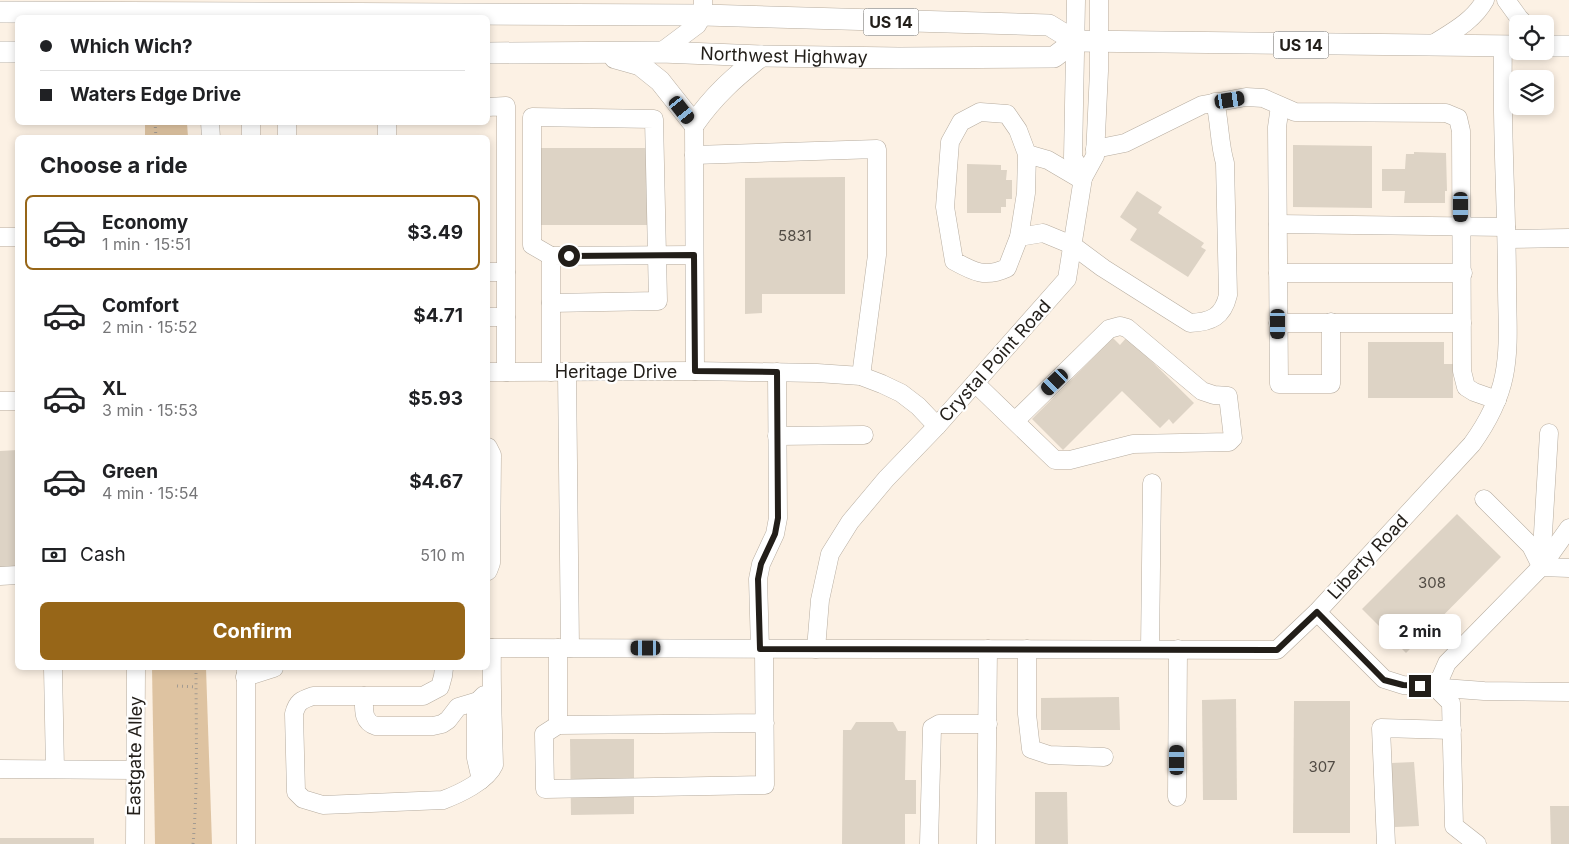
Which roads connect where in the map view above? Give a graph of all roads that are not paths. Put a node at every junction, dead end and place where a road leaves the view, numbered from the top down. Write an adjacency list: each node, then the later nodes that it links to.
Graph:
1 (1076, 0): 13 (street)
2 (1099, 0): 14 (street, Crystal Point Road)
3 (1485, 0): 15 (street)
4 (1506, 0): 12 (street)
5 (46, 6): 6 (main road, Northwest Highway / US 14); 11 (main road, Northwest Highway / US 14)
6 (99, 6): 9 (main road, Northwest Highway / US 14)
7 (679, 7): 8 (main road, Northwest Highway / US 14); 10 (main road, Northwest Highway / US 14)
8 (703, 7): 13 (main road, Northwest Highway / US 14); 19 (street)
9 (209, 10): 10 (main road, Northwest Highway / US 14)
10 (252, 10)
11 (0, 12)
12 (1517, 15)
13 (1075, 41): 14 (main road, US 14); 23 (main road, Northwest Highway / US 14); 31 (street)
14 (1099, 41): 15 (main road, US 14); 28 (street, Crystal Point Road)
15 (1430, 46): 16 (main road, US 14)
16 (1509, 46)
17 (0, 52): 18 (main road)
18 (15, 52)
19 (661, 52): 21 (main road, Northwest Highway / US 14); 23 (main road, Northwest Highway / US 14)
20 (1509, 52): 34 (street, Liberty Road)
21 (598, 53): 22 (main road, Northwest Highway / US 14); 27 (main road)
22 (490, 54)
23 (761, 56): 27 (main road)
24 (1215, 102): 25 (street); 28 (street); 39 (street)
25 (1280, 106): 32 (street); 33 (street)
26 (490, 107): 44 (street)
27 (694, 124): 29 (street)
28 (1095, 148): 31 (street, Crystal Point Road)
29 (694, 154): 41 (street); 58 (street)
30 (1027, 154): 31 (street); 37 (street); 37 (street)
31 (1082, 179): 39 (street, Crystal Point Road)
32 (1278, 224): 33 (street); 45 (street)
33 (1461, 226): 34 (street); 46 (street)
34 (1506, 233): 38 (street); 60 (street, Liberty Road)
35 (0, 237): 36 (street)
36 (15, 237)
37 (1019, 237): 39 (street)
38 (1569, 238)
39 (1072, 246): 59 (street, Crystal Point Road)
40 (658, 255): 41 (street); 42 (street); 42 (street); 47 (street)
41 (694, 255): 53 (street)
42 (551, 256): 47 (street)
43 (490, 272): 44 (street)
44 (506, 272): 49 (street)
45 (1278, 273): 46 (street); 51 (street)
46 (1463, 273): 52 (street)
47 (551, 303): 56 (street)
48 (490, 317): 49 (street)
49 (506, 317): 55 (street)
50 (1331, 322): 51 (street); 51 (street); 52 (street)
51 (1278, 324)
52 (1462, 324): 60 (street)
53 (695, 371): 56 (street, Heritage Drive); 57 (street, Heritage Drive)
54 (490, 372): 55 (street, Heritage Drive)
55 (506, 372): 56 (street, Heritage Drive)
56 (559, 372): 79 (street)
57 (777, 372): 58 (street, Heritage Drive); 67 (street)
58 (861, 376): 64 (street, Heritage Drive)
59 (975, 383): 63 (street); 64 (street, Crystal Point Road)
60 (1497, 400): 77 (street, Liberty Road)
61 (0, 401): 62 (street)
62 (15, 401)
63 (1015, 421): 63 (street)
64 (937, 426): 81 (street, Crystal Point Road)
65 (1549, 433): 73 (street)
66 (864, 435): 67 (street)
67 (778, 436): 80 (street)
68 (490, 450): 72 (street)
69 (1152, 483): 84 (street)
70 (1484, 499): 73 (street)
71 (1569, 528): 73 (street)
72 (490, 566)
73 (1541, 567): 74 (street); 92 (street)
74 (1569, 568)
75 (15, 575): 76 (street)
76 (0, 576)
77 (1317, 612): 85 (street, Liberty Road); 92 (street)
78 (490, 648): 79 (street, Liberty Road); 91 (street)
79 (564, 648): 80 (street, Liberty Road); 98 (street)
80 (762, 649): 81 (street, Liberty Road); 96 (street)
81 (816, 649): 83 (street, Liberty Road)
82 (1027, 649): 83 (street, Liberty Road); 84 (street, Liberty Road); 100 (street)
83 (988, 650): 97 (street)
84 (1150, 650): 85 (street, Liberty Road)
85 (1178, 650): 105 (street)
86 (53, 670): 102 (street)
87 (136, 670): 103 (street, Eastgate Alley)
88 (260, 670): 90 (street)
89 (444, 670): 94 (street)
90 (246, 672): 107 (street)
91 (491, 686): 95 (street); 104 (street)
92 (1436, 688): 93 (street); 99 (street)
93 (1569, 692)
94 (364, 696): 95 (street); 104 (street)
95 (478, 701): 104 (street)
96 (765, 723): 98 (street); 98 (street)
97 (988, 724): 108 (street); 109 (street)
98 (558, 726)
99 (1452, 730): 110 (street); 111 (street)
100 (1104, 757)
101 (0, 769): 102 (street)
102 (55, 769): 103 (street)
103 (134, 770): 106 (street, Eastgate Alley)
104 (482, 780)
105 (1177, 797)
106 (135, 844)
107 (246, 844)
108 (929, 844)
109 (986, 844)
110 (1386, 844)
111 (1477, 844)

